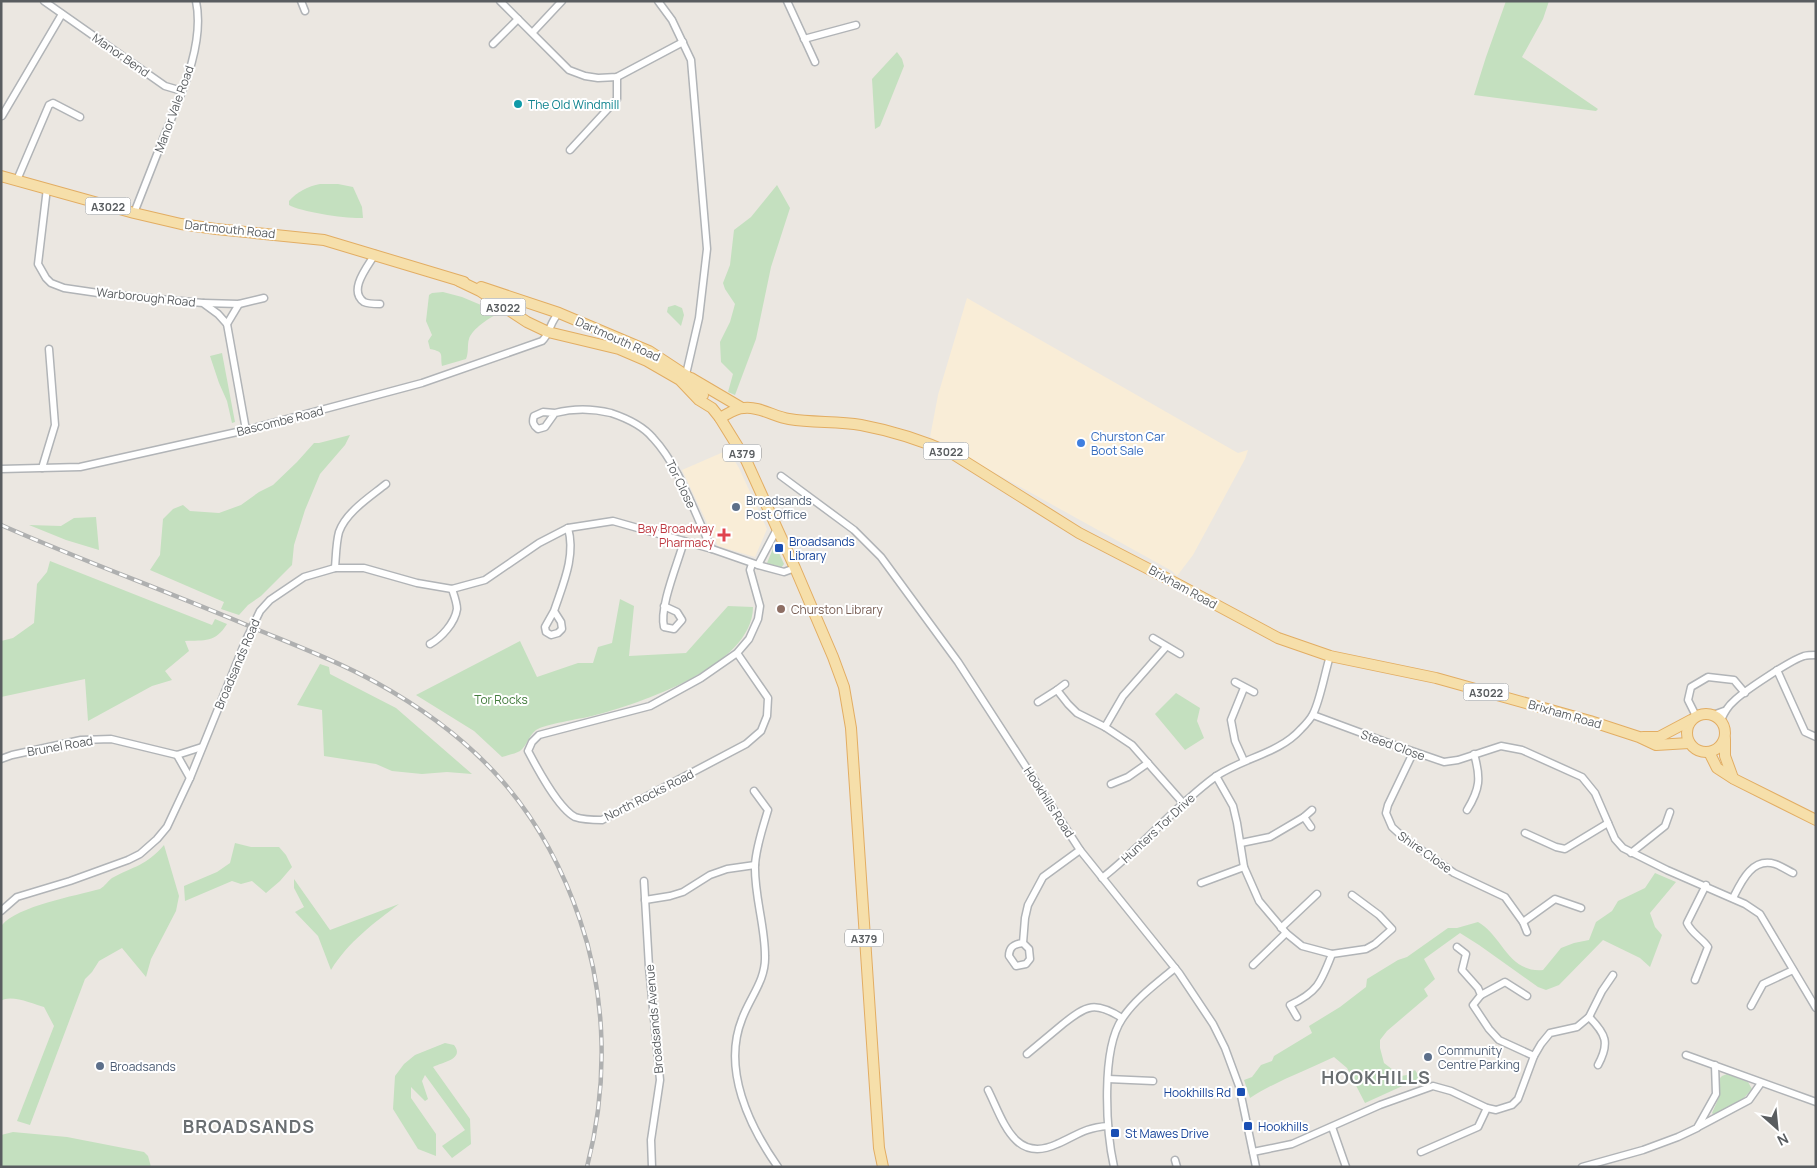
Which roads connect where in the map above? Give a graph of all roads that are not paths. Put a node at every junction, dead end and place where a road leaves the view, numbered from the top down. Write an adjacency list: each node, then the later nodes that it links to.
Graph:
1 (44, 1): 9 (street, Manor Bend)
2 (196, 1): 18 (street, Manor Vale Road)
3 (302, 1): 8 (street)
4 (500, 1): 10 (street)
5 (658, 1): 14 (street)
6 (787, 1): 13 (street)
7 (562, 2): 12 (street)
8 (305, 11)
9 (62, 14): 18 (street, Manor Bend); 19 (street)
10 (518, 19): 12 (street); 15 (street)
11 (856, 25): 13 (street)
12 (532, 32): 17 (street)
13 (804, 39): 16 (street)
14 (683, 42): 17 (street); 36 (street)
15 (492, 44)
16 (815, 62)
17 (617, 77): 21 (street)
18 (182, 91): 25 (street, Manor Vale Road)
19 (2, 116)
20 (80, 117): 23 (street)
21 (570, 150)
22 (1, 176): 23 (main road, Dartmouth Road / A3022)
23 (17, 180): 24 (main road, Dartmouth Road / A3022)
24 (46, 188): 25 (main road, Dartmouth Road / A3022); 29 (street, Warborough Road)
25 (134, 213): 26 (main road, Dartmouth Road / A3022)
26 (374, 254): 27 (main road, Dartmouth Road / A3022); 31 (street)
27 (459, 281): 32 (main road, Dartmouth Road / A3022); 34 (main road, Dartmouth Road / A3022)
28 (264, 298): 30 (street)
29 (203, 303): 30 (street); 33 (street, Warborough Road)
30 (239, 304): 33 (street)
31 (380, 304)
32 (559, 313): 34 (street); 36 (main road, Dartmouth Road / A3022)
33 (227, 324): 40 (street)
34 (548, 332): 36 (main road, Dartmouth Road / A3022); 40 (street, Bascombe Road)
35 (49, 349): 41 (street)
36 (684, 377): 37 (main road, Brixham Road / A3022); 39 (main road)
37 (742, 408): 39 (main road); 61 (main road, Brixham Road / A3022)
38 (555, 413): 48 (street, Tor Close)
39 (720, 418): 46 (main road, A379)
40 (246, 430): 41 (street, Bascombe Road)
41 (42, 468): 42 (street, Bascombe Road)
42 (1, 469)
43 (781, 476): 101 (street, Hookhills Road)
44 (386, 484): 50 (street)
45 (568, 528): 47 (street, Broadsands Road); 52 (street, Broadsands Road); 54 (street)
46 (777, 529): 49 (street); 51 (main road, A379)
47 (684, 541): 48 (street, Broadsands Road); 53 (street)
48 (712, 549): 49 (street, Broadsands Road)
49 (755, 564): 51 (street, Broadsands Road); 58 (street, North Rocks Road)
50 (335, 568): 52 (street, Broadsands Road); 78 (street, Broadsands Road)
51 (795, 568): 152 (main road, A379)
52 (452, 589): 56 (street)
53 (664, 606)
54 (554, 611)
55 (1153, 638): 57 (street)
56 (430, 644)
57 (1166, 647): 59 (street); 73 (street)
58 (737, 653): 58 (street, North Rocks Road)
59 (1180, 654)
60 (1816, 655): 62 (street)
61 (1330, 656): 70 (street, Hunters Tor Drive); 74 (main road, Brixham Road / A3022)
62 (1777, 670): 68 (street); 75 (street)
63 (1236, 682): 65 (street)
64 (1065, 684): 66 (street)
65 (1244, 688): 67 (street); 84 (street)
66 (1057, 690): 69 (street); 73 (street)
67 (1254, 692)
68 (1745, 693): 71 (street); 72 (street)
69 (1038, 702)
70 (1313, 714): 79 (street, Steed Close); 84 (street, Hunters Tor Drive)
71 (1720, 716): 72 (main road, Brixham Road / A3022); 76 (main road)
72 (1694, 718): 74 (main road, Brixham Road / A3022); 77 (main road)
73 (1105, 727): 85 (street)
74 (1639, 737): 77 (main road, Brixham Road / A3022)
75 (1816, 738)
76 (1724, 739): 80 (main road); 88 (main road)
77 (1689, 743): 80 (main road, Brixham Road / A3022)
78 (202, 747): 82 (street); 87 (street, Broadsands Road)
79 (1413, 752): 81 (street, Steed Close); 116 (street, Shire Close)
80 (1709, 752): 88 (main road)
81 (1474, 754): 93 (street); 97 (street, Steed Close)
82 (177, 755): 83 (street, Brunel Road); 87 (street)
83 (1, 759)
84 (1244, 761): 86 (street, Hunters Tor Drive)
85 (1148, 763): 89 (street); 91 (street)
86 (1216, 776): 91 (street, Hunters Tor Drive); 100 (street)
87 (190, 778): 115 (street, Broadsands Road)
88 (1734, 779): 96 (main road)
89 (1111, 784)
90 (754, 792): 103 (street)
91 (1183, 803): 106 (street, Hunters Tor Drive)
92 (1312, 810): 95 (street)
93 (1467, 810)
94 (1670, 812): 102 (street)
95 (1304, 817): 98 (street); 100 (street)
96 (1816, 820)
97 (1608, 823): 99 (street); 102 (street, Steed Close)
98 (1311, 827)
99 (1525, 833)
100 (1241, 844): 104 (street)
101 (1080, 850): 106 (street, Hookhills Road); 119 (street)
102 (1632, 853): 109 (street, Steed Close)
103 (755, 865): 113 (street); 151 (street)
104 (1244, 867): 108 (street); 117 (street)
105 (1793, 873): 112 (street)
106 (1102, 878): 123 (street, Hookhills Road)
107 (644, 881): 113 (street, Broadsands Avenue)
108 (1201, 883)
109 (1706, 885): 112 (street, Steed Close); 126 (street)
110 (1317, 894): 117 (street)
111 (1352, 895): 121 (street)
112 (1733, 898): 124 (street, Steed Close)
113 (646, 900): 150 (street, Broadsands Avenue)
114 (1581, 908): 116 (street)
115 (1, 911)
116 (1523, 922): 118 (street, Shire Close)
117 (1283, 930): 121 (street); 122 (street)
118 (1527, 932)
119 (1023, 942)
120 (1457, 947): 127 (street)
121 (1332, 954): 131 (street)
122 (1253, 965)
123 (1175, 968): 133 (street); 148 (street, Hookhills Road)
124 (1793, 970): 129 (street); 130 (street, Steed Close)
125 (1613, 975): 132 (street)
126 (1695, 980)
127 (1481, 995): 128 (street); 136 (street)
128 (1527, 996)
129 (1751, 1006)
130 (1816, 1008)
131 (1297, 1017)
132 (1589, 1017): 136 (street); 137 (street)
133 (1122, 1018): 134 (street); 139 (street)
134 (1027, 1054)
135 (1686, 1055): 138 (street)
136 (1534, 1056): 144 (street)
137 (1598, 1065)
138 (1715, 1065): 141 (street); 147 (street)
139 (1108, 1079): 140 (street); 145 (street)
140 (1153, 1081)
141 (1761, 1082): 143 (street); 147 (street)
142 (988, 1090): 145 (street)
143 (1816, 1102)
144 (1487, 1108): 146 (street); 149 (street)
145 (1108, 1126): 153 (street)
146 (1332, 1127): 148 (street); 155 (street)
147 (1697, 1128): 156 (street)
148 (1253, 1152): 154 (street, Hookhills Road)
149 (1421, 1152)
150 (652, 1167)
151 (778, 1167)
152 (883, 1167)
153 (1114, 1167)
154 (1256, 1167)
155 (1346, 1167)
156 (1582, 1167)

